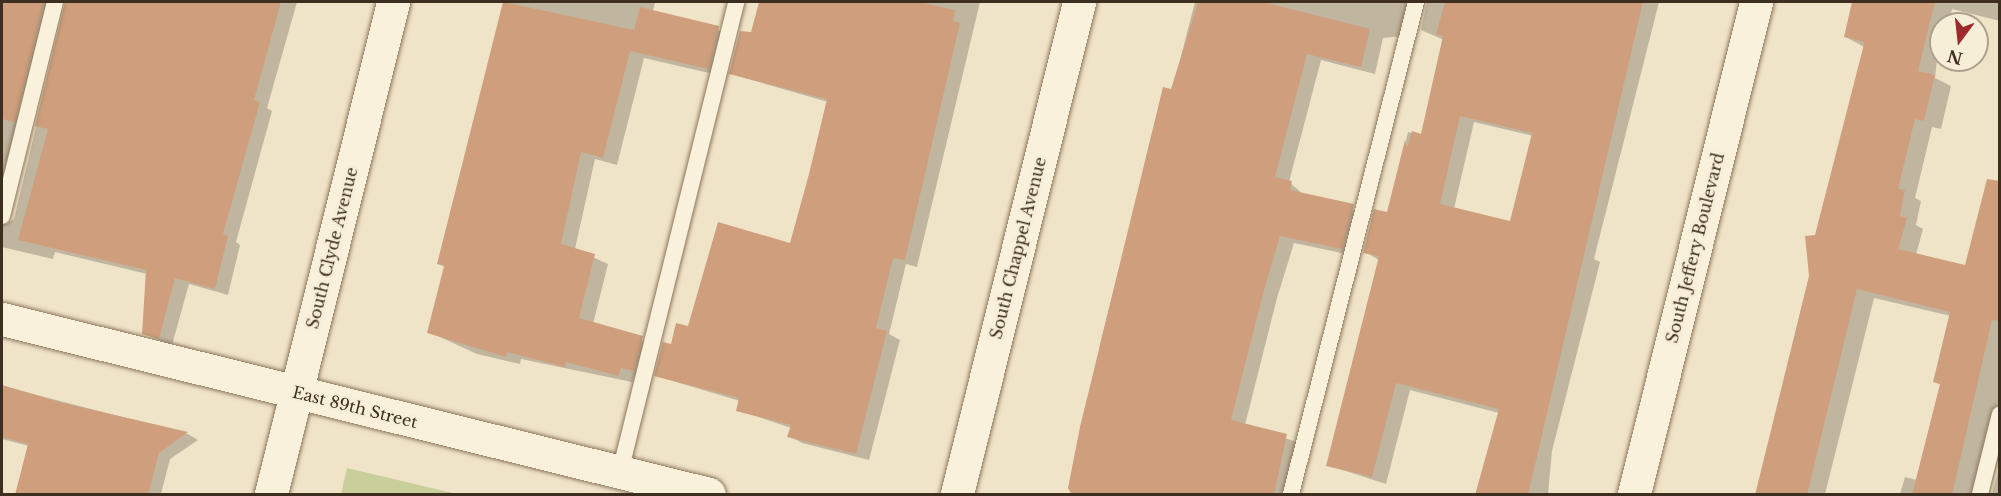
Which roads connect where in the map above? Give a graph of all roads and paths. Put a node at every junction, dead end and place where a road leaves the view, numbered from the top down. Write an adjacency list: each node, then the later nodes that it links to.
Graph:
1 (55, 2): 7 (lane)
2 (393, 2): 9 (street, South Clyde Avenue)
3 (736, 2): 11 (lane)
4 (1079, 2): 14 (street, South Chappel Avenue)
5 (1416, 2): 15 (lane)
6 (1756, 2): 16 (street, South Jeffery Boulevard)
7 (2, 216)
8 (2, 319): 9 (street, East 89th Street)
9 (296, 392): 11 (street, East 89th Street); 12 (street, South Clyde Avenue)
10 (2000, 414): 17 (lane)
11 (620, 472): 13 (street, East 89th Street)
12 (271, 495)
13 (709, 495)
14 (957, 495)
15 (1291, 495)
16 (1634, 495)
17 (1980, 495)

